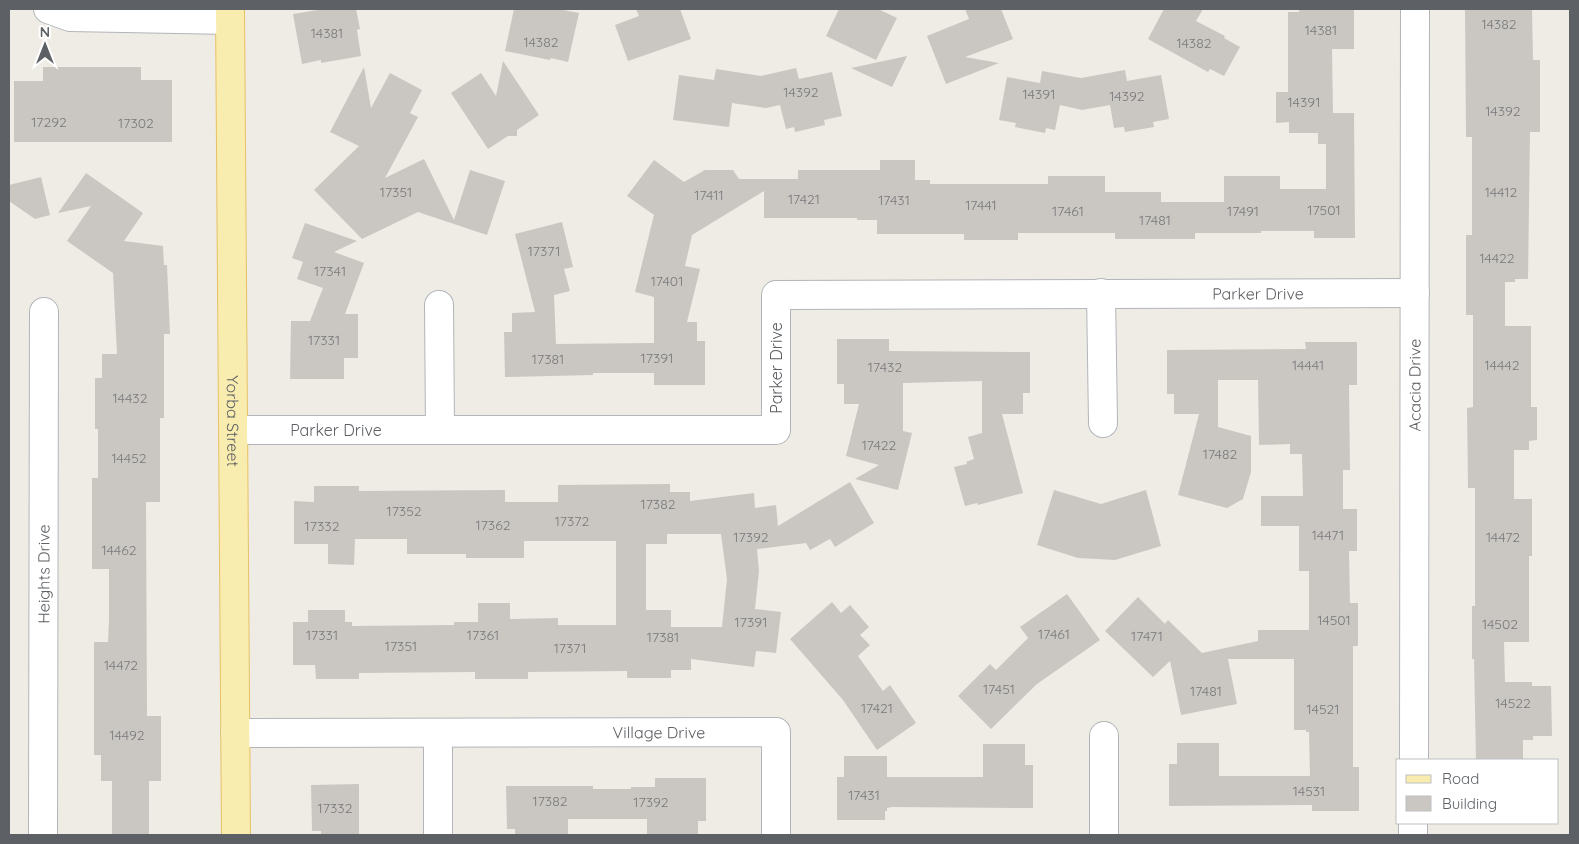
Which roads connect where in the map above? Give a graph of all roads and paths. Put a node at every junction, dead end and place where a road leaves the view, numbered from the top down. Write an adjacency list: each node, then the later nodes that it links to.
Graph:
1 (48, 9): 3 (street)
2 (1414, 9): 4 (street, Acacia Drive)
3 (230, 14): 9 (main road, Yorba Street)
4 (1415, 293): 5 (street, Parker Drive); 14 (street, Acacia Drive)
5 (1100, 294): 8 (street); 10 (street, Parker Drive)
6 (439, 305): 10 (street)
7 (44, 312): 15 (street, Heights Drive)
8 (1103, 423)
9 (234, 430): 10 (street, Parker Drive); 12 (main road, Yorba Street)
10 (440, 430)
11 (438, 733): 12 (street, Village Drive); 17 (street); 18 (street, Village Drive)
12 (235, 734): 16 (main road, Yorba Street)
13 (1104, 736): 19 (street)
14 (1414, 759)
15 (43, 835)
16 (236, 835)
17 (438, 835)
18 (776, 835)
19 (1104, 835)

